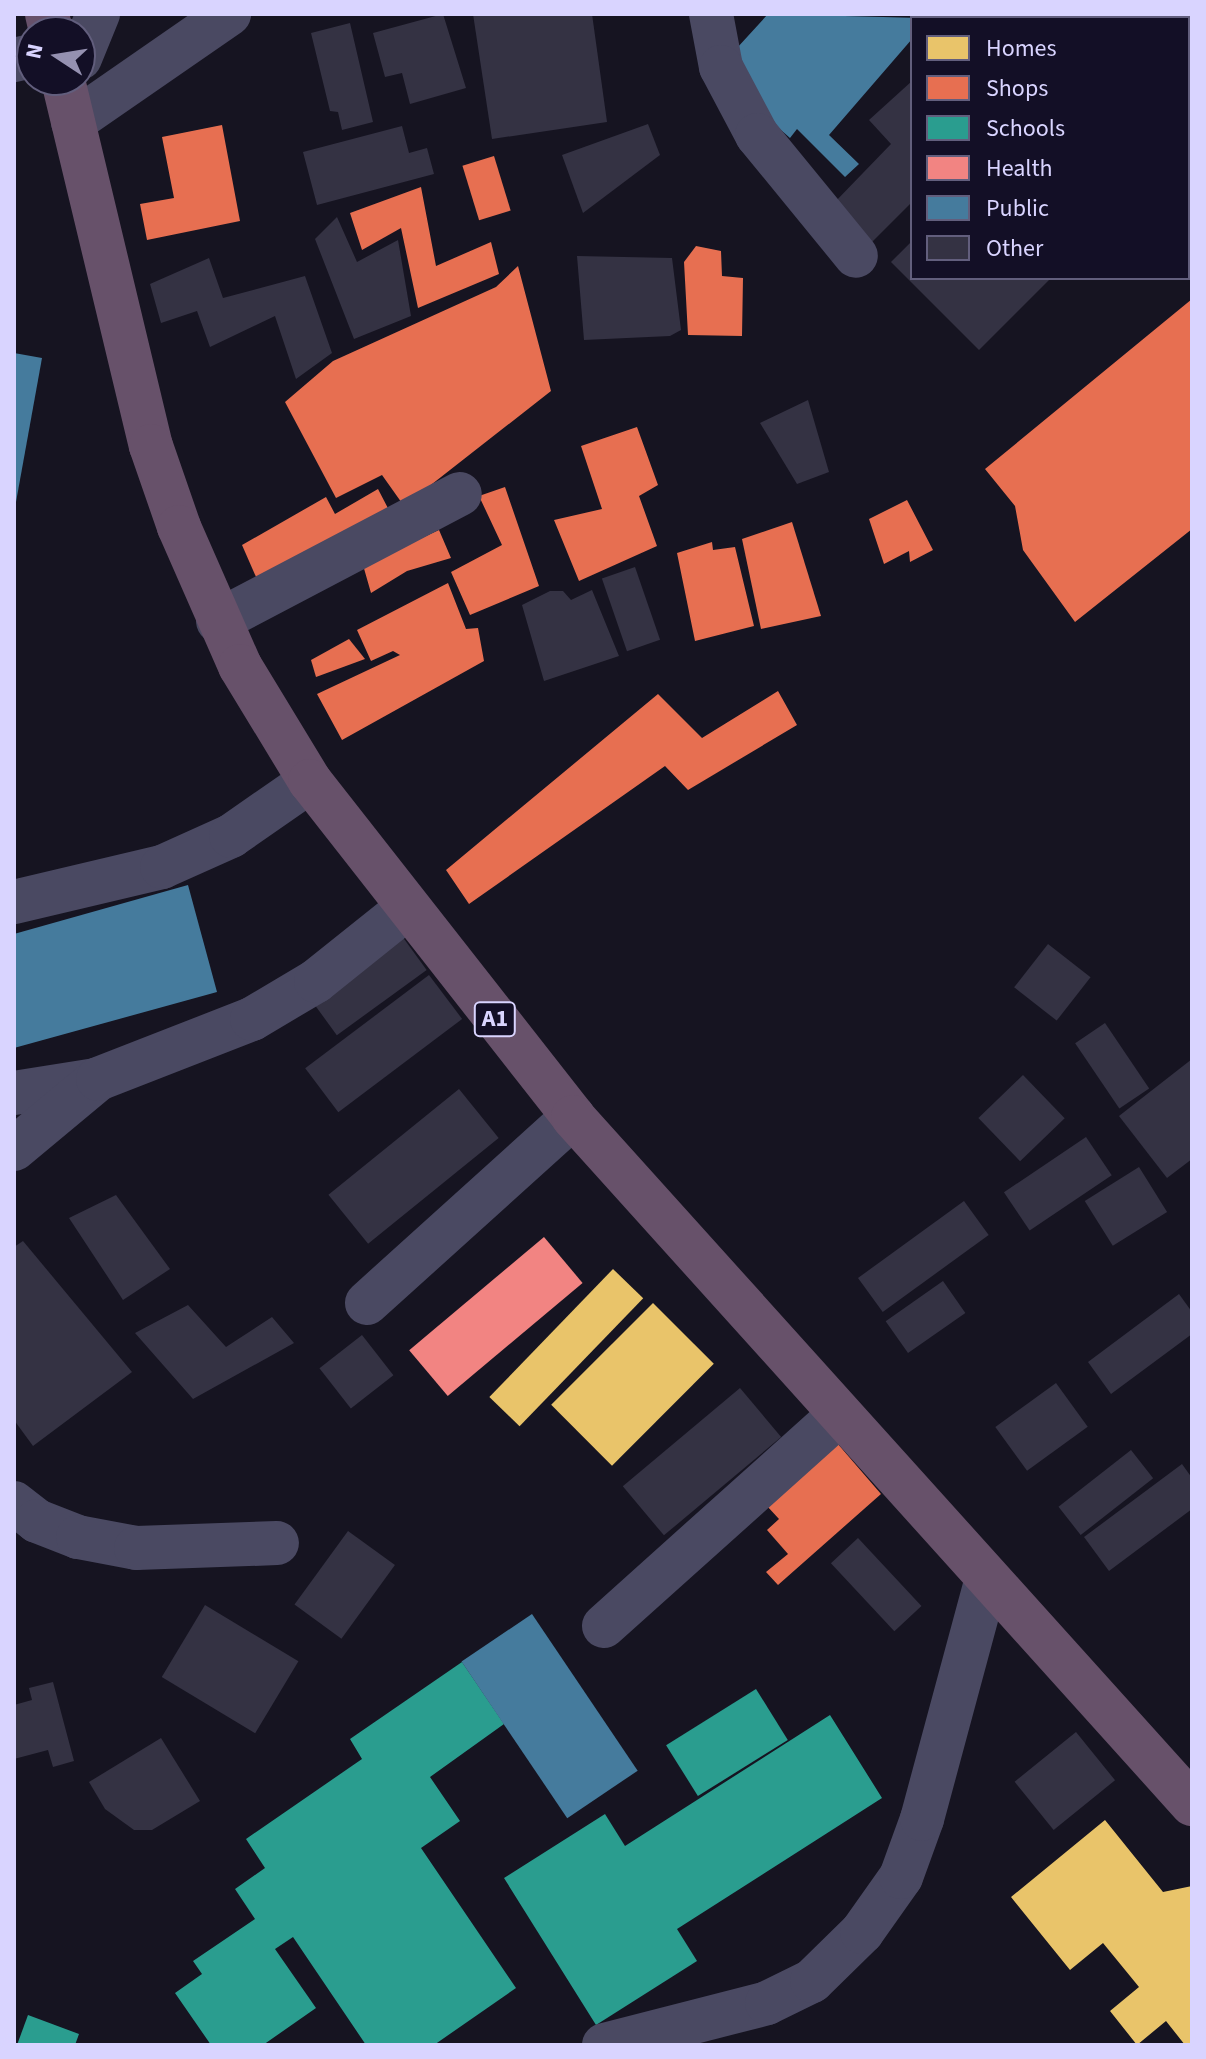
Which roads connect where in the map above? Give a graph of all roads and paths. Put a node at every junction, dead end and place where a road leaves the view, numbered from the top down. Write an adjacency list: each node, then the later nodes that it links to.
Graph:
1 (229, 14): 3 (street)
2 (711, 14): 5 (street)
3 (96, 74)
4 (72, 96): 7 (highway, A1)
5 (856, 256)
6 (460, 494): 7 (street)
7 (218, 621): 8 (highway, A1)
8 (310, 781): 9 (street); 10 (highway, A1)
9 (14, 902)
10 (407, 908): 11 (street); 13 (highway, A1)
11 (98, 1079): 12 (street); 14 (street)
12 (14, 1093)
13 (573, 1117): 15 (street); 16 (highway, A1)
14 (14, 1149)
15 (367, 1303)
16 (839, 1415): 19 (highway, A1); 20 (street)
17 (14, 1503): 18 (street)
18 (277, 1543)
19 (987, 1578): 21 (highway, A1); 22 (street)
20 (604, 1626)
21 (1192, 1804)
22 (604, 2045)

